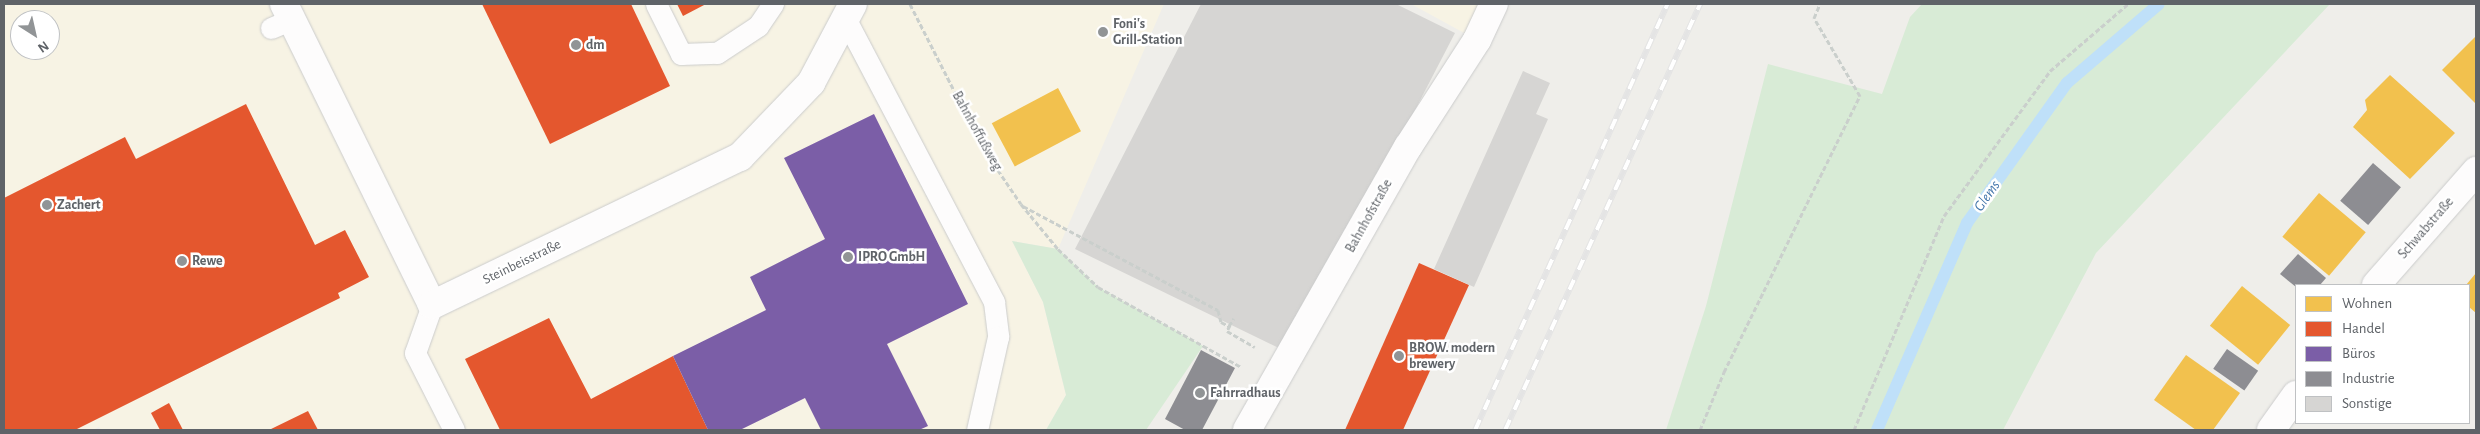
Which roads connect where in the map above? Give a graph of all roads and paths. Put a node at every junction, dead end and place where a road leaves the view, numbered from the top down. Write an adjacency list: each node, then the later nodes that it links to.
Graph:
1 (656, 4): 2 (lane)
2 (773, 4)
3 (910, 4): 10 (path, Bahnhoffußweg)
4 (1494, 4): 18 (street, Bahnhofstraße)
5 (1820, 4): 19 (path)
6 (2128, 4): 20 (path)
7 (849, 11): 12 (street, Steinbeisstraße); 17 (lane)
8 (282, 17): 12 (street)
9 (2476, 171): 11 (street, Schwabstraße)
10 (1021, 204): 13 (path); 14 (path, Bahnhoffußweg)
11 (2377, 284)
12 (432, 305): 16 (lane)
13 (1262, 351)
14 (1242, 368)
15 (2295, 396): 21 (street)
16 (454, 430)
17 (977, 430)
18 (1247, 430)
19 (1700, 430)
20 (1854, 430)
21 (2271, 430)

